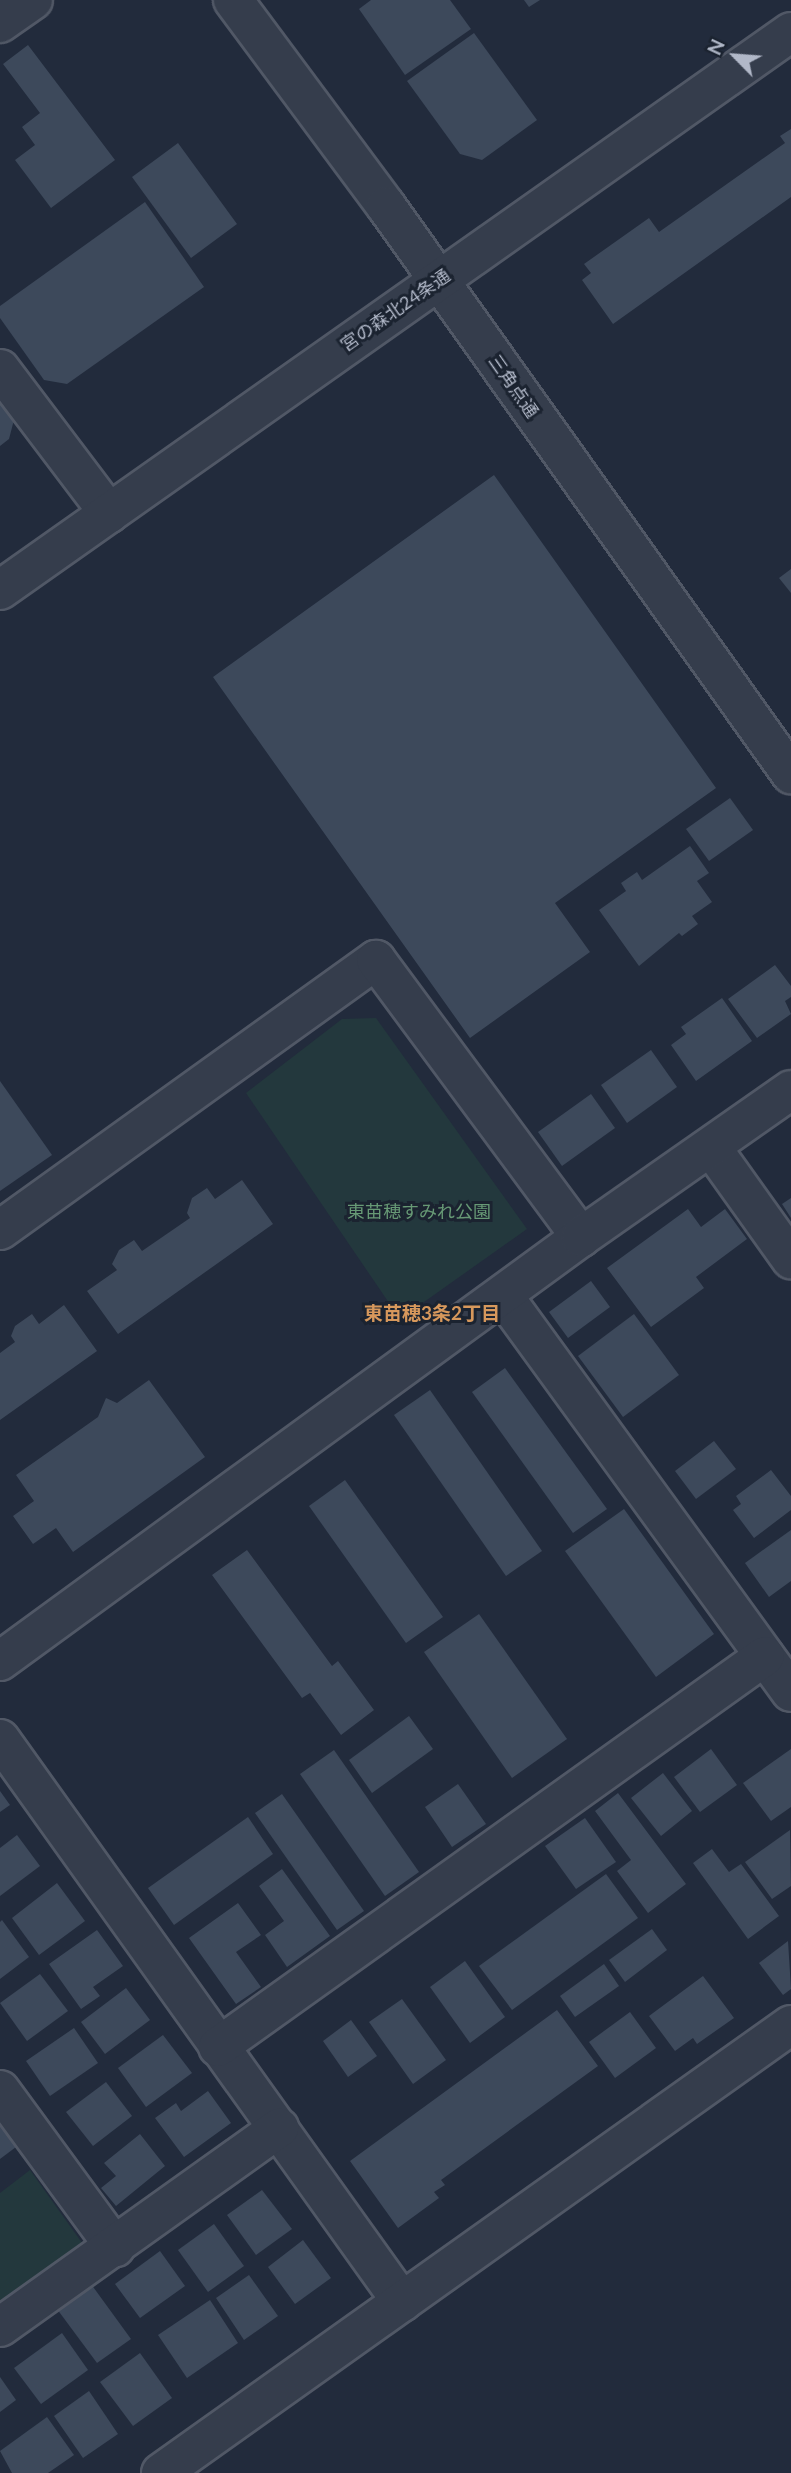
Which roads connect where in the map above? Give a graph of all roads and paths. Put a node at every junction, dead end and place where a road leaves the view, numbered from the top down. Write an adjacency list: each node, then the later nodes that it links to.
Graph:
1 (33, 0): 3 (street)
2 (233, 0): 5 (street, 三角点通)
3 (0, 23)
4 (791, 32): 5 (street, 宮の森北24条通)
5 (439, 280): 7 (street, 宮の森北24条通); 9 (street, 三角点通)
6 (0, 369): 7 (street)
7 (109, 513): 8 (street, 宮の森北24条通)
8 (0, 590)
9 (791, 774)
10 (791, 1090): 11 (street)
11 (711, 1147): 13 (street); 14 (street)
12 (0, 1230): 13 (street)
13 (581, 1237): 15 (street)
14 (791, 1259)
15 (504, 1297): 16 (street); 17 (street)
16 (765, 1656): 18 (street); 21 (street)
17 (0, 1661)
18 (791, 1692)
19 (0, 1740): 21 (street)
20 (791, 2025): 25 (street)
21 (218, 2047): 23 (street)
22 (0, 2090): 24 (street)
23 (279, 2128): 24 (street); 25 (street)
24 (115, 2247): 26 (street)
25 (402, 2302): 27 (street)
26 (0, 2327)
27 (161, 2473)

